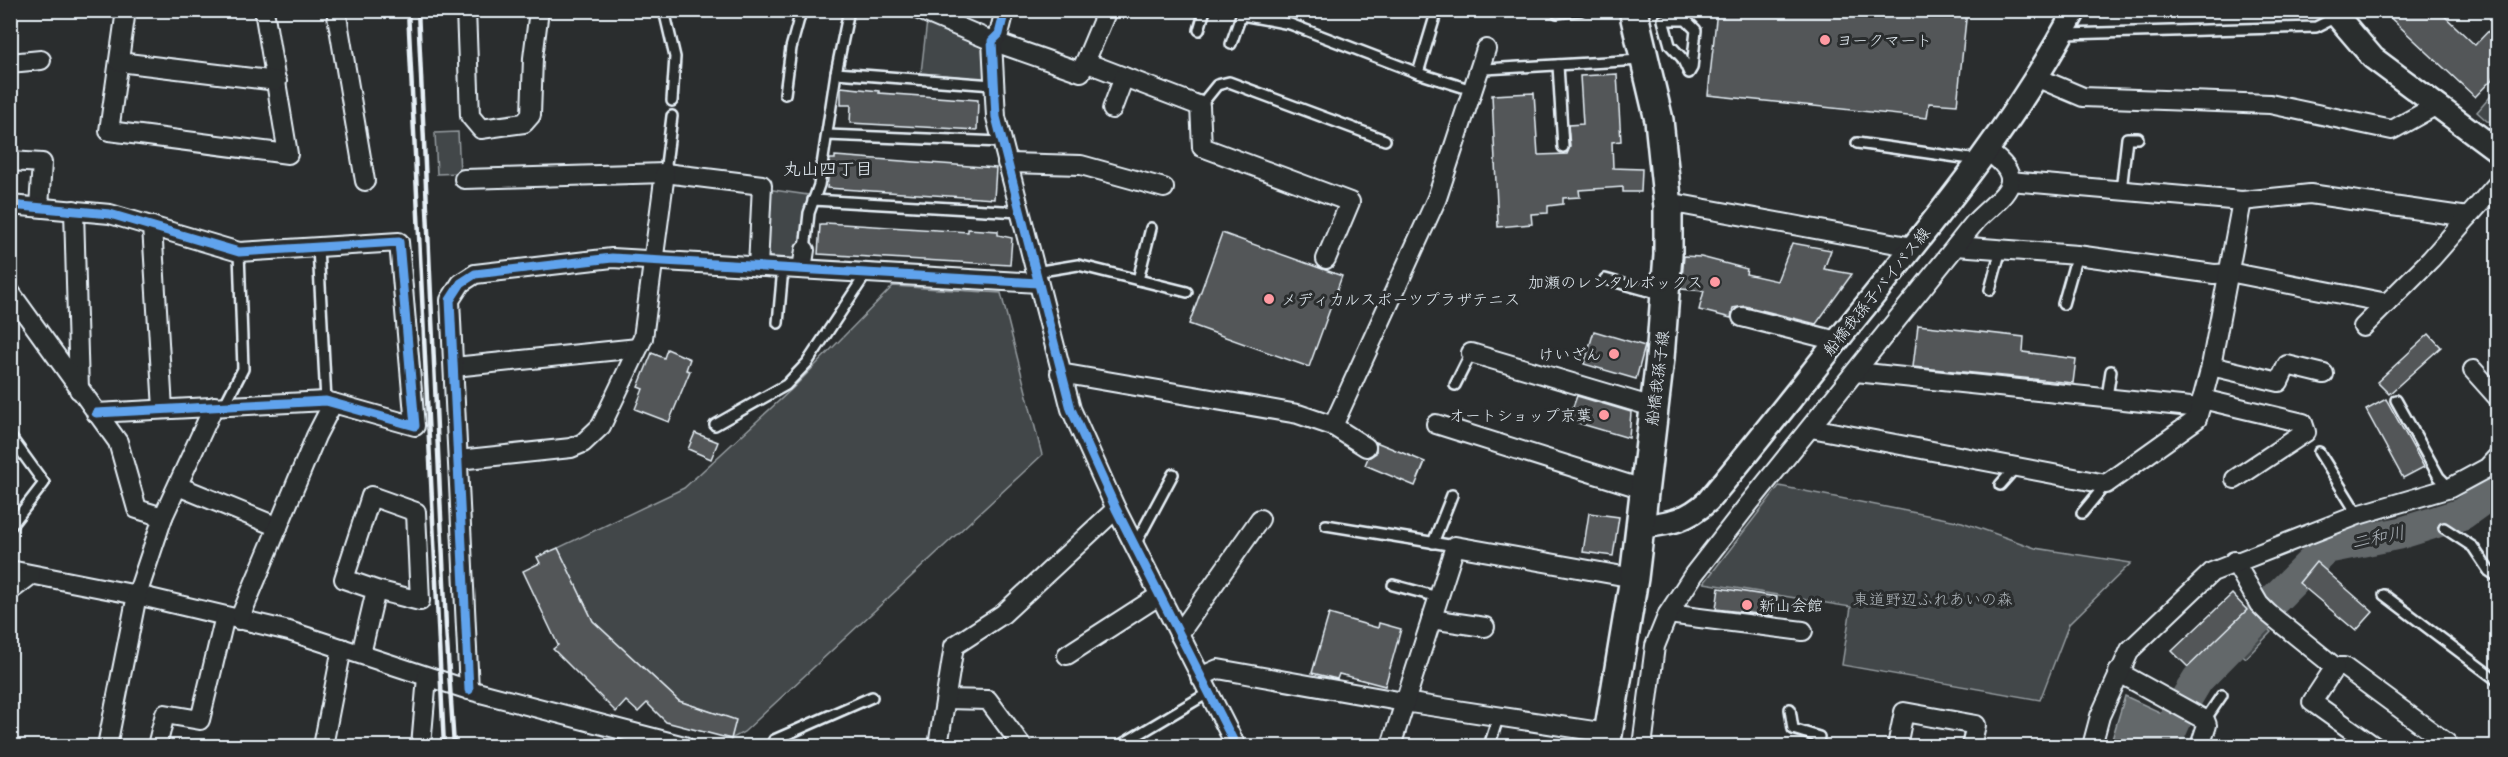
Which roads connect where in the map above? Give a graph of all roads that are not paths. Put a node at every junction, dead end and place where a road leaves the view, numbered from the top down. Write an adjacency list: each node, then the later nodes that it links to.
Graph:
1 (126, 10): 28 (street)
2 (264, 10): 37 (street)
3 (336, 10): 58 (street)
4 (466, 10): 5 (street)
5 (539, 10)
6 (664, 10): 41 (lane)
7 (798, 10): 40 (lane)
8 (849, 10): 33 (lane)
9 (919, 10): 23 (street)
10 (1005, 10): 23 (street)
11 (1107, 10): 29 (street)
12 (1205, 10): 21 (lane)
13 (1437, 10): 34 (lane)
14 (1581, 10): 18 (lane)
15 (1633, 10): 26 (main road, 船橋我孫子線)
16 (2075, 10): 22 (street, 船橋我孫子バイパス線)
17 (1242, 13): 24 (lane); 34 (lane)
18 (1557, 13)
19 (2335, 13): 22 (lane); 42 (street)
20 (1663, 20): 20 (lane)
21 (1199, 30)
22 (2062, 34): 36 (street, 船橋我孫子バイパス線)
23 (992, 41): 29 (street); 38 (street)
24 (1231, 44)
25 (1486, 49): 39 (street)
26 (1646, 59): 31 (lane); 67 (main road, 船橋我孫子線)
27 (41, 60): 30 (street)
28 (118, 62): 37 (street); 37 (street)
29 (1085, 62): 35 (street)
30 (10, 63)
31 (1558, 65): 32 (lane); 51 (lane)
32 (1485, 69)
33 (836, 73): 38 (lane); 46 (lane)
34 (1418, 73): 39 (lane)
35 (1124, 77): 43 (street); 44 (street)
36 (2038, 78): 42 (street); 53 (street, 船橋我孫子バイパス線)
37 (277, 81)
38 (993, 85): 49 (street)
39 (1472, 90): 122 (street)
40 (785, 94)
41 (672, 101)
42 (2437, 105): 52 (street)
43 (1200, 106): 48 (lane); 80 (street)
44 (1112, 109)
45 (672, 116): 56 (lane)
46 (827, 135): 49 (lane); 63 (lane)
47 (2138, 138): 62 (lane)
48 (1385, 140)
49 (1002, 142): 55 (street)
50 (1857, 143): 53 (lane)
51 (1563, 147)
52 (2498, 151)
53 (1982, 155): 59 (street); 75 (street, 船橋我孫子バイパス線)
54 (10, 161): 66 (street)
55 (1007, 163): 61 (street); 69 (street)
56 (665, 173): 57 (street); 81 (street); 82 (street)
57 (464, 179)
58 (365, 181)
59 (2010, 181): 62 (street); 73 (street)
60 (2498, 183): 70 (street)
61 (1164, 188)
62 (2121, 190): 64 (street)
63 (813, 200): 69 (lane); 77 (lane)
64 (2242, 201): 70 (street); 85 (street)
65 (10, 205): 66 (street)
66 (39, 206): 68 (street)
67 (1668, 207): 75 (street); 93 (main road, 船橋我孫子線)
68 (74, 210): 71 (street); 110 (street)
69 (1020, 212): 87 (street)
70 (2468, 217): 94 (street)
71 (152, 226): 78 (street); 118 (street)
72 (1151, 228): 89 (lane)
73 (1956, 246): 76 (street); 106 (street)
74 (318, 247): 78 (street); 114 (lane); 114 (street)
75 (1912, 247): 99 (street, 船橋我孫子バイパス線)
76 (2001, 249): 79 (street); 90 (lane)
77 (805, 250): 84 (street)
78 (239, 252): 116 (lane)
79 (2077, 255): 85 (street); 95 (lane)
80 (1326, 260)
81 (651, 261): 82 (street); 100 (street); 103 (street)
82 (758, 267): 83 (street)
83 (783, 268): 84 (street); 97 (lane)
84 (802, 269): 86 (street)
85 (2227, 273): 94 (street); 102 (street)
86 (866, 274): 87 (street); 121 (lane)
87 (1036, 278): 89 (lane); 107 (street)
88 (1605, 279): 93 (lane)
89 (1138, 280): 92 (lane)
90 (1990, 290)
91 (10, 292): 110 (street)
92 (1187, 292)
93 (1666, 296): 117 (main road, 船橋我孫子線)
94 (2387, 303): 98 (street)
95 (2063, 304)
96 (1742, 317): 99 (street)
97 (778, 323)
98 (2363, 327)
99 (1837, 341): 146 (street, 船橋我孫子バイパス線)
100 (638, 348): 103 (street); 128 (street)
101 (1471, 353): 109 (lane); 117 (street)
102 (2211, 366): 108 (street); 115 (street)
103 (454, 368): 128 (street)
104 (2473, 370): 112 (street)
105 (2111, 371): 111 (lane)
106 (1856, 372): 111 (street); 123 (street)
107 (1060, 373): 122 (street); 138 (street)
108 (2324, 374)
109 (1455, 385)
110 (79, 390): 119 (street)
111 (2108, 397): 115 (street)
112 (2498, 398)
113 (2396, 400): 135 (lane)
114 (329, 402): 116 (street); 145 (street)
115 (2201, 403): 131 (street); 132 (street)
116 (219, 406): 118 (street); 134 (street)
117 (1653, 407): 136 (main road, 船橋我孫子線)
118 (162, 409): 119 (street)
119 (96, 413): 141 (street)
120 (1436, 424): 136 (street)
121 (715, 425)
122 (1333, 426): 125 (street)
123 (1811, 428): 129 (street); 163 (street)
124 (10, 436): 144 (lane)
125 (1366, 447)
126 (2319, 452): 140 (lane)
127 (2498, 456): 135 (street)
128 (458, 460): 177 (street)
129 (2016, 467): 132 (street); 133 (lane)
130 (1173, 474): 149 (lane)
131 (2235, 479)
132 (2106, 484): 139 (lane)
133 (2000, 485)
134 (178, 486): 141 (street); 145 (street)
135 (2450, 488): 140 (street)
136 (1643, 489): 146 (main road, 船橋我孫子線)
137 (1452, 495): 148 (lane)
138 (1116, 509): 149 (street); 180 (street)
139 (2082, 513)
140 (2358, 515): 151 (street)
141 (163, 517): 159 (street)
142 (1260, 519): 168 (street)
143 (1326, 525): 148 (lane)
144 (10, 527)
145 (278, 527): 164 (street)
146 (1639, 527): 155 (main road, 船橋我孫子線)
147 (2444, 528): 154 (lane)
148 (1433, 543): 150 (lane)
149 (1135, 545): 160 (street)
150 (1455, 546): 155 (street); 162 (street)
151 (2234, 561): 172 (street); 173 (street)
152 (10, 570): 153 (street)
153 (31, 574): 158 (street); 159 (street)
154 (2498, 577)
155 (1634, 578): 185 (main road, 船橋我孫子線)
156 (1393, 585): 162 (lane)
157 (376, 590): 157 (street); 170 (street)
158 (10, 591)
159 (137, 595): 164 (street); 186 (street)
160 (1160, 595): 168 (street); 171 (street)
161 (2384, 595): 175 (lane)
162 (1438, 597): 165 (street)
163 (1668, 614): 167 (street); 198 (street)
164 (232, 618): 169 (street); 187 (street)
165 (1431, 619): 166 (street); 181 (street)
166 (1485, 627)
167 (1803, 631)
168 (1179, 634): 176 (street)
169 (342, 648): 170 (street); 188 (street)
170 (361, 654): 174 (street)
171 (1067, 655)
172 (2335, 668): 204 (street); 205 (street)
173 (2118, 672): 184 (street); 202 (street)
174 (427, 677): 177 (street); 189 (street)
175 (2498, 681)
176 (1204, 685): 181 (street); 194 (lane); 195 (street)
177 (469, 690): 190 (street)
178 (2222, 695): 184 (lane)
179 (872, 697): 191 (lane)
180 (946, 699): 192 (street); 193 (street)
181 (1404, 702): 183 (street); 196 (street)
182 (1790, 709): 199 (lane)
183 (1499, 715): 185 (street); 197 (lane)
184 (2205, 720): 203 (street)
185 (1607, 740)
186 (107, 747)
187 (157, 747)
188 (323, 747)
189 (421, 747)
190 (684, 747)
191 (771, 747)
192 (938, 747)
193 (1022, 747)
194 (1119, 747)
195 (1236, 747)
196 (1391, 747)
197 (1490, 747)
198 (1642, 747)
199 (1817, 747)
200 (1897, 747): 201 (street)
201 (1971, 747)
202 (2091, 747)
203 (2200, 747)
204 (2373, 747)
205 (2445, 747)

